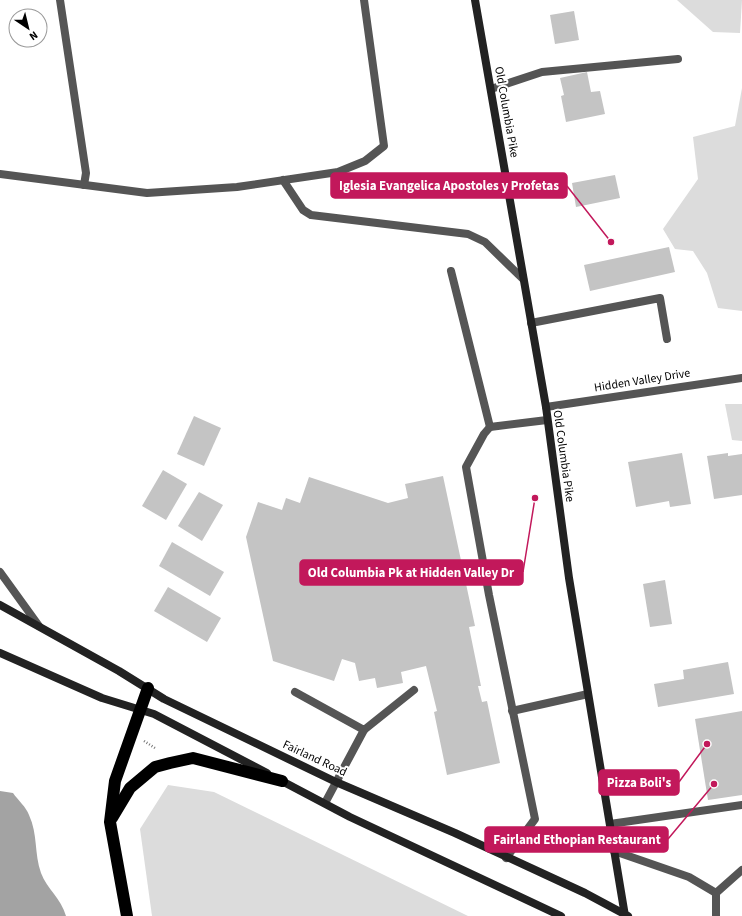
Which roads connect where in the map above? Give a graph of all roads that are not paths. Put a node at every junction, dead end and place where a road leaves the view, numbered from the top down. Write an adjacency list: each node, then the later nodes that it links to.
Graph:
1 (60, 0): 8 (street)
2 (364, 0): 7 (street)
3 (475, 0): 5 (main road, Old Columbia Pike)
4 (678, 59): 5 (street)
5 (491, 89): 10 (main road, Old Columbia Pike)
6 (0, 174): 8 (street)
7 (283, 180): 8 (street); 10 (street)
8 (84, 185)
9 (451, 271): 16 (street)
10 (523, 279): 11 (main road, Old Columbia Pike)
11 (531, 323): 12 (street); 14 (main road, Old Columbia Pike)
12 (668, 339)
13 (742, 378): 14 (street, Hidden Valley Drive)
14 (546, 407): 15 (main road, Old Columbia Pike)
15 (547, 420): 16 (street); 24 (main road, Old Columbia Pike)
16 (490, 427): 26 (street)
17 (0, 572): 19 (street)
18 (0, 605): 19 (main road, Fairland Road)
19 (40, 626): 21 (main road, Fairland Road)
20 (0, 653): 25 (main road)
21 (148, 688): 25 (highway); 29 (main road, Fairland Road)
22 (414, 690): 27 (street)
23 (295, 692): 27 (street)
24 (588, 694): 26 (street); 33 (main road, Old Columbia Pike)
25 (139, 710): 28 (main road); 32 (highway)
26 (512, 711): 35 (street)
27 (364, 730): 29 (street)
28 (282, 781): 30 (main road); 32 (highway)
29 (336, 782): 30 (street); 35 (main road, Fairland Road)
30 (325, 804): 40 (main road)
31 (742, 805): 33 (street)
32 (110, 822): 39 (highway)
33 (610, 824): 34 (main road, Old Columbia Pike)
34 (614, 851): 37 (street); 38 (main road, Old Columbia Pike)
35 (506, 858): 38 (main road, Fairland Road)
36 (742, 870): 37 (street)
37 (716, 893): 41 (street)
38 (626, 915)
39 (127, 916)
40 (561, 916)
41 (716, 916)

